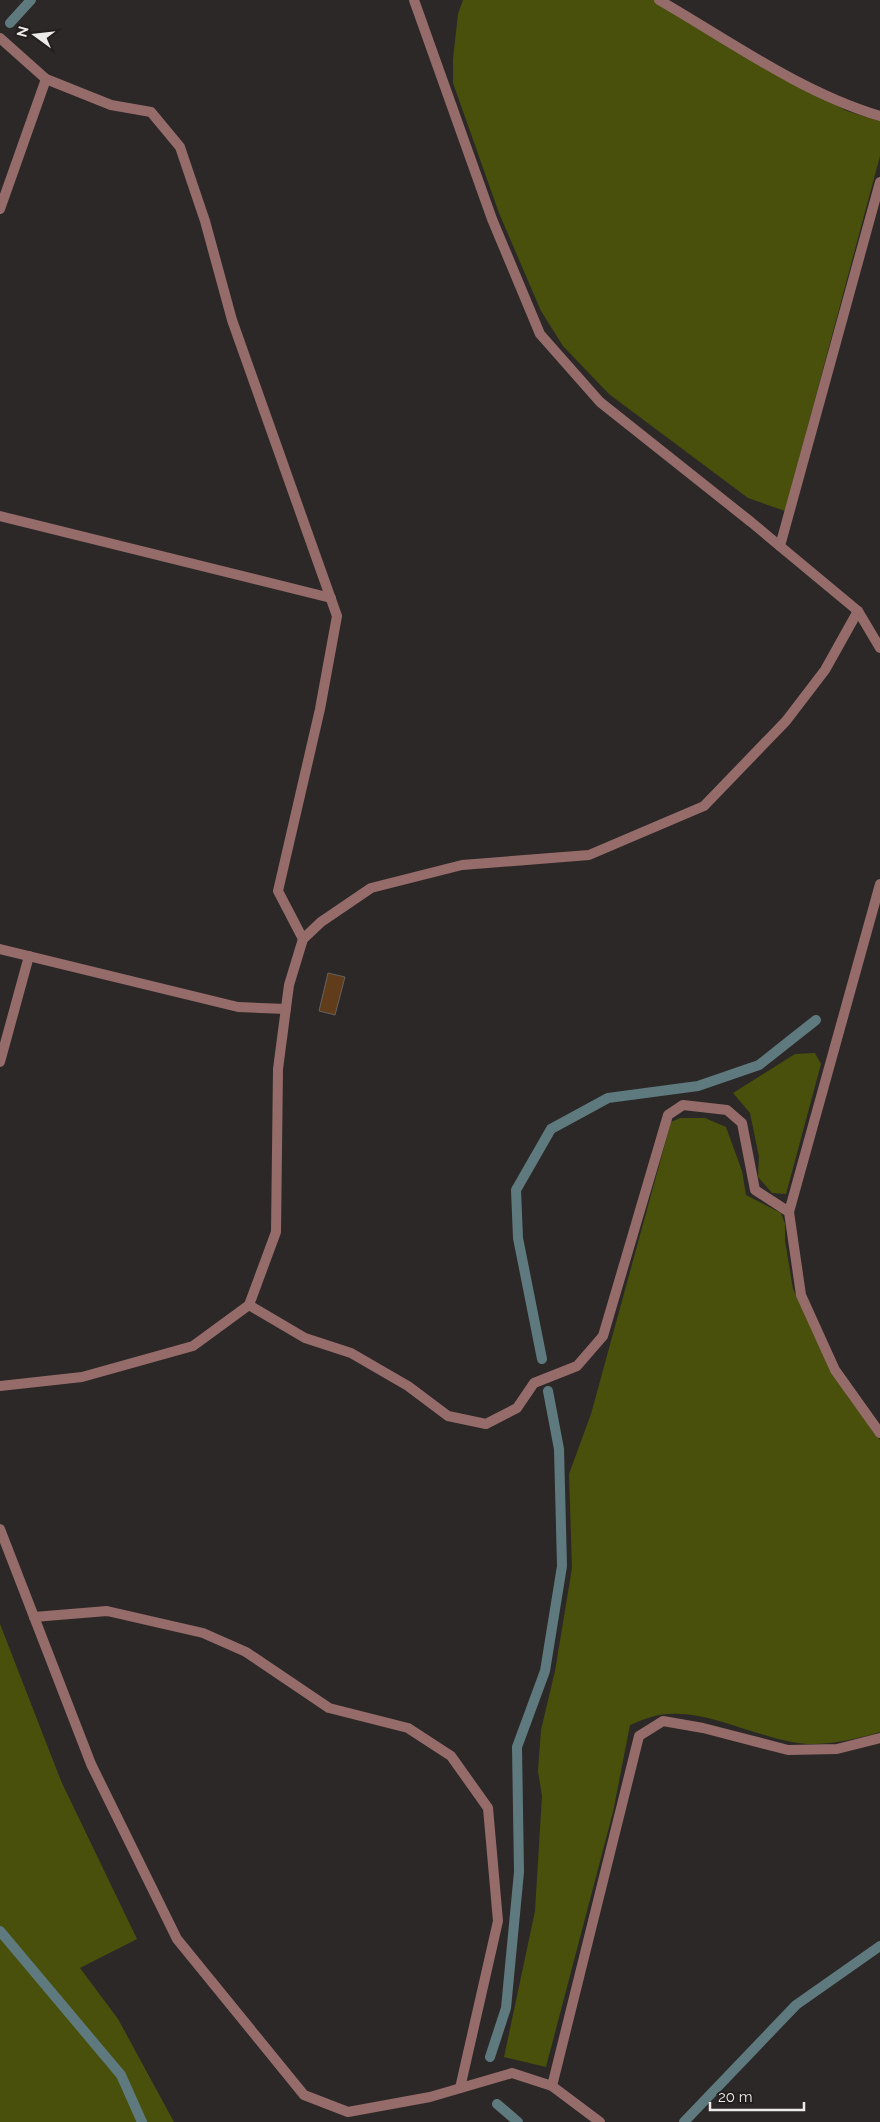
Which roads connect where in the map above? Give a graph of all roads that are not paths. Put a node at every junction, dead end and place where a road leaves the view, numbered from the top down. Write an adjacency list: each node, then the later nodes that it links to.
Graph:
1 (414, 0): 9 (lane)
2 (660, 0): 5 (lane)
3 (0, 38): 4 (lane)
4 (46, 79): 7 (lane); 10 (lane)
5 (880, 116)
6 (880, 182): 9 (lane)
7 (0, 209)
8 (0, 516): 10 (lane)
9 (780, 546): 11 (lane)
10 (331, 598): 14 (lane)
11 (858, 611): 12 (lane); 14 (lane)
12 (880, 648)
13 (880, 884): 19 (lane)
14 (303, 939): 17 (lane)
15 (0, 949): 16 (lane)
16 (30, 956): 17 (lane); 18 (lane)
17 (286, 1009): 20 (lane)
18 (0, 1062)
19 (789, 1212): 20 (lane); 22 (lane)
20 (249, 1305): 21 (lane)
21 (0, 1386)
22 (880, 1433)
23 (0, 1529): 24 (lane)
24 (34, 1617): 27 (lane); 27 (lane)
25 (880, 1738): 26 (lane)
26 (552, 2086): 27 (lane); 28 (lane)
27 (460, 2088)
28 (600, 2122)

